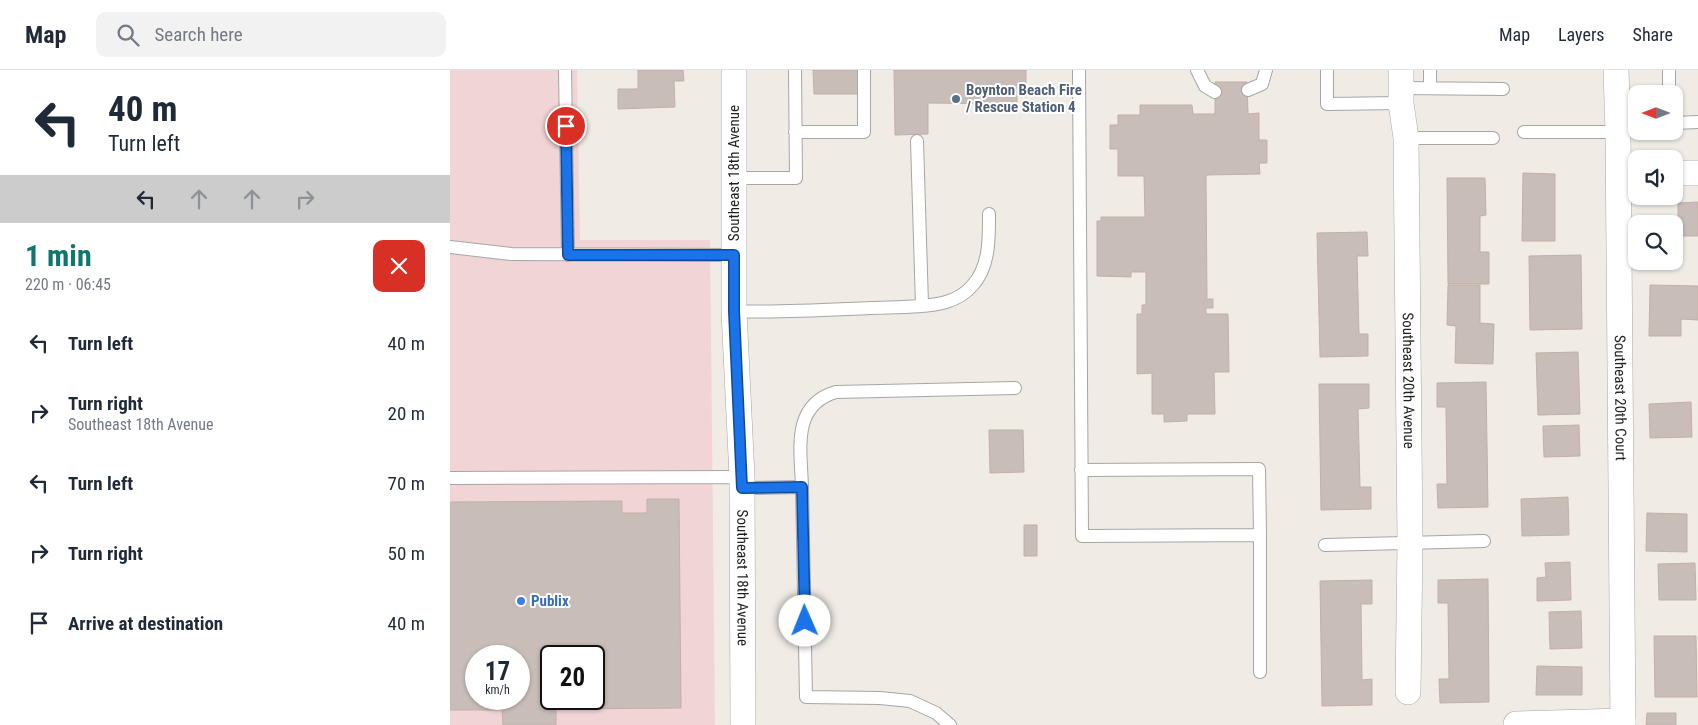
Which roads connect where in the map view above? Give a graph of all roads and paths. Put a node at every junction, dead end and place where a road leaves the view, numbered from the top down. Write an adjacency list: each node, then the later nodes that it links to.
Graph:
1 (565, 70): 32 (lane)
2 (734, 70): 29 (street, Southeast 18th Avenue)
3 (795, 70): 20 (lane)
4 (864, 70): 20 (lane)
5 (1079, 70): 37 (lane)
6 (1197, 70): 17 (lane)
7 (1266, 70): 16 (lane)
8 (1327, 70): 13 (lane)
9 (1430, 70): 14 (lane)
10 (1616, 70): 22 (street, Southeast 20th Court)
11 (1669, 70): 12 (lane)
12 (1669, 85)
13 (1401, 87): 14 (lane); 23 (street, Southeast 20th Avenue)
14 (1430, 88): 15 (lane)
15 (1503, 88)
16 (1248, 90)
17 (1215, 92)
18 (1698, 122): 19 (lane)
19 (1683, 123)
20 (796, 132): 29 (lane)
21 (1524, 132): 22 (lane)
22 (1618, 132): 26 (street, Southeast 20th Court)
23 (1406, 138): 24 (lane); 43 (street, Southeast 20th Avenue)
24 (1494, 138)
25 (917, 141): 34 (lane)
26 (1627, 172): 47 (street, Southeast 20th Court)
27 (1683, 173): 28 (street)
28 (1698, 173)
29 (734, 178): 33 (street, Southeast 18th Avenue)
30 (989, 214): 34 (lane)
31 (450, 247): 32 (lane)
32 (568, 255): 33 (lane)
33 (734, 255): 35 (street, Southeast 18th Avenue)
34 (922, 305): 35 (lane)
35 (734, 311): 39 (street, Southeast 18th Avenue)
36 (1015, 388): 40 (lane)
37 (1082, 470): 41 (lane); 41 (lane)
38 (450, 478): 39 (lane)
39 (742, 483): 40 (lane); 49 (street, Southeast 18th Avenue)
40 (802, 487): 50 (lane)
41 (1260, 535): 45 (lane)
42 (1484, 541): 43 (lane)
43 (1410, 543): 44 (lane); 46 (street, Southeast 20th Avenue)
44 (1324, 546)
45 (1260, 672)
46 (1408, 692)
47 (1623, 723): 48 (street)
48 (1516, 724)
49 (743, 725)
50 (950, 725)

